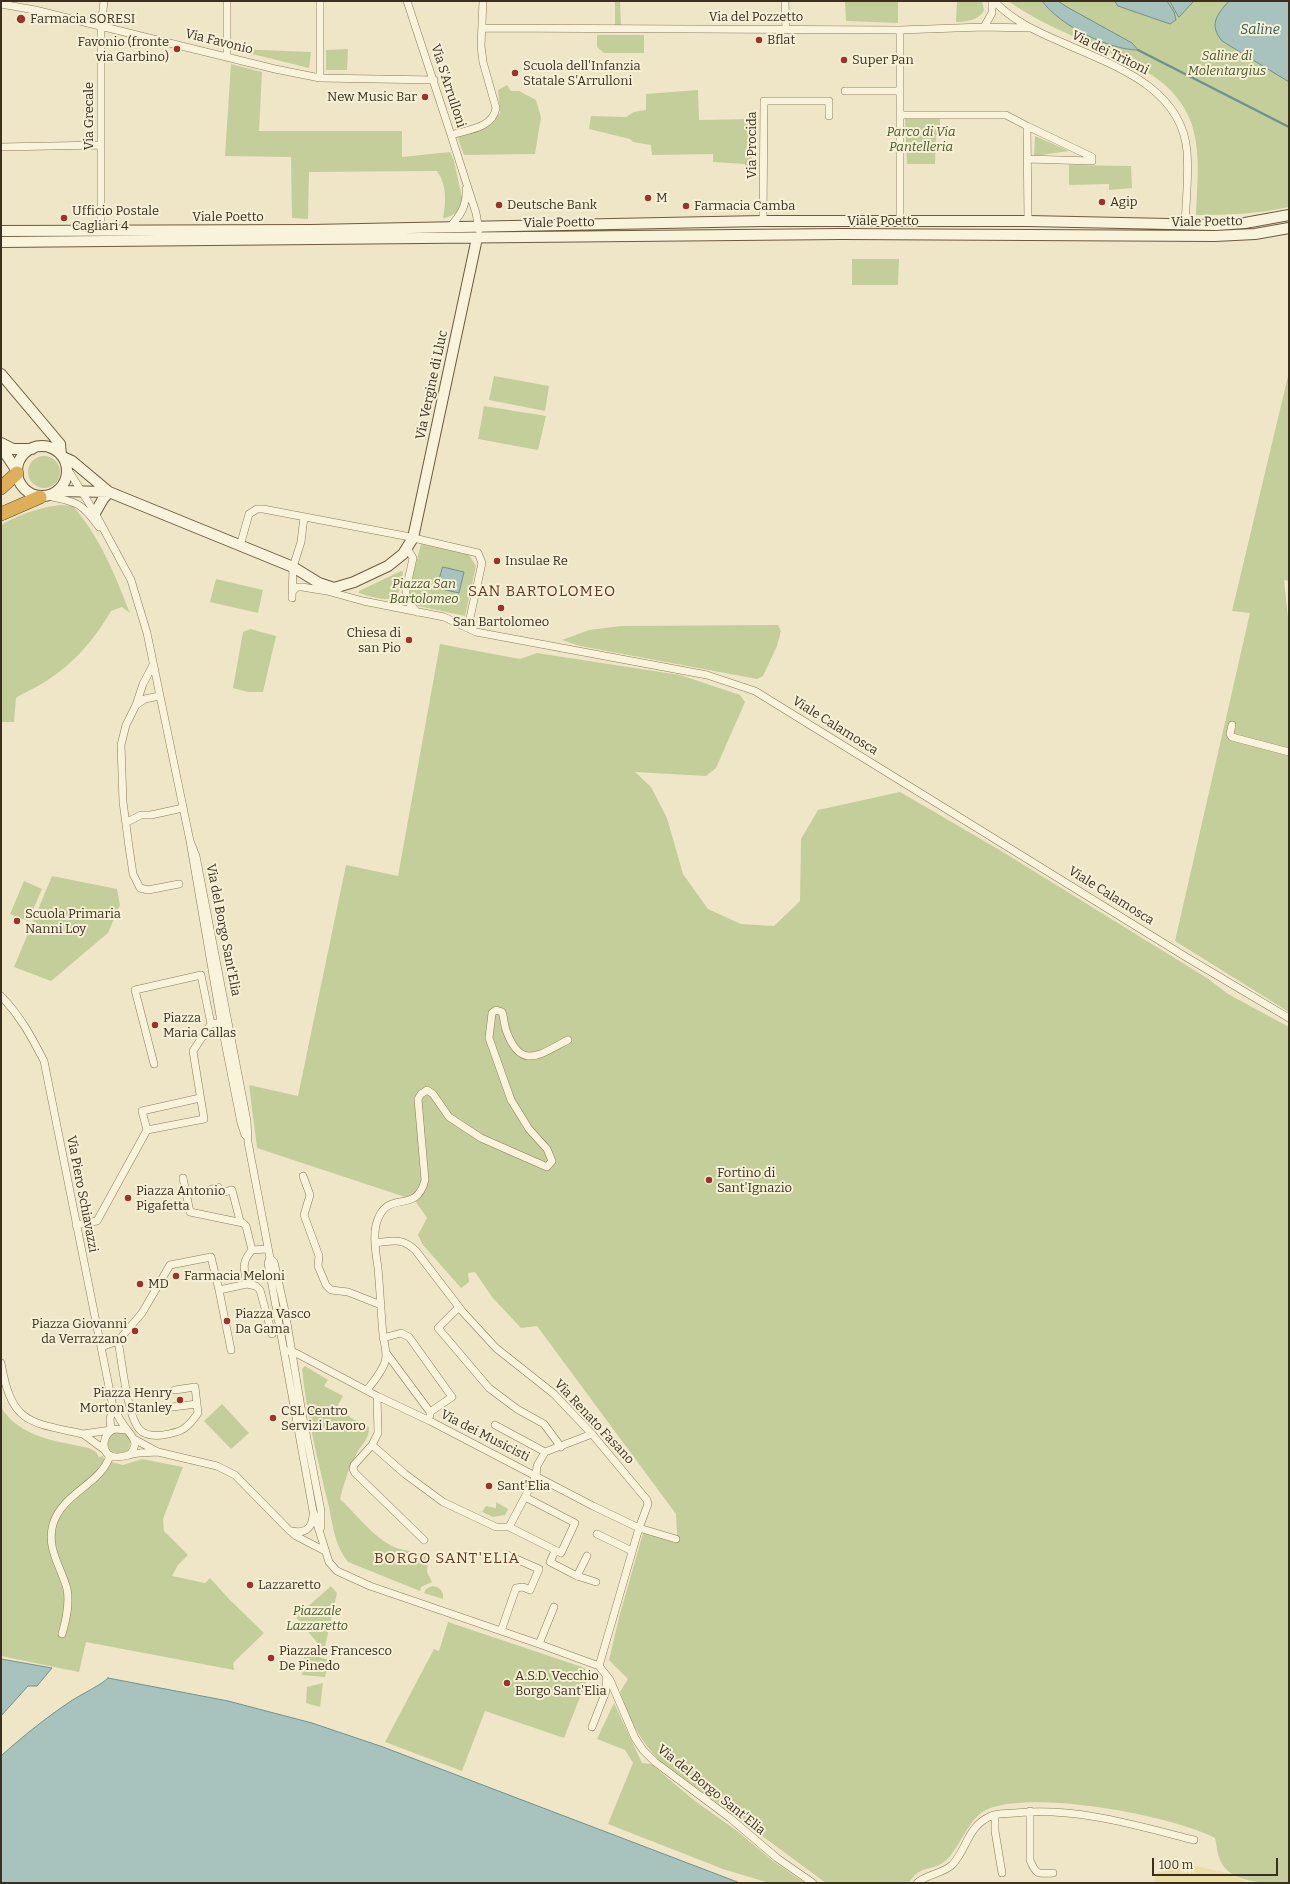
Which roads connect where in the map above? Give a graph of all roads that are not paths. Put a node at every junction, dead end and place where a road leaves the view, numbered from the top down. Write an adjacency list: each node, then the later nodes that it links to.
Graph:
1 (104, 1): 9 (street, Via Grecale)
2 (227, 1): 15 (street)
3 (320, 1): 16 (street)
4 (407, 1): 17 (street, Via S'Arrulloni)
5 (483, 1): 11 (street)
6 (785, 1): 13 (street)
7 (993, 1): 10 (street, Via dei Tritoni); 12 (street, Via dei Tritoni)
8 (1, 4): 9 (street, Via Favonio)
9 (101, 27): 15 (street, Via Favonio); 24 (street, Via Grecale)
10 (984, 27): 12 (street, Via del Pozzetto); 14 (street, Via del Pozzetto)
11 (483, 28): 13 (street, Via del Pozzetto); 23 (street)
12 (1029, 28): 32 (street, Via dei Tritoni)
13 (786, 29): 14 (street, Via del Pozzetto)
14 (900, 30): 19 (street)
15 (227, 56): 16 (street, Via Favonio)
16 (320, 78): 17 (street, Via Favonio)
17 (434, 80): 23 (street, Via S'Arrulloni)
18 (845, 91): 19 (street)
19 (900, 91): 20 (street)
20 (901, 115): 22 (street); 31 (street)
21 (829, 116): 29 (street, Via Procida)
22 (1027, 126): 26 (street); 26 (street)
23 (451, 135): 27 (street, Via S'Arrulloni)
24 (101, 145): 25 (street); 37 (street, Via Grecale)
25 (1, 147)
26 (1028, 159): 30 (street)
27 (465, 179): 33 (street, Via S'Arrulloni); 34 (street, Via S'Arrulloni)
28 (1289, 216): 32 (main road, Viale Poetto)
29 (763, 221): 31 (main road, Viale Poetto); 33 (main road, Viale Poetto)
30 (1028, 221): 31 (main road, Viale Poetto); 32 (main road, Viale Poetto)
31 (900, 222)
32 (1186, 225)
33 (479, 227): 34 (main road, Viale Poetto); 38 (street)
34 (449, 228): 37 (main road, Viale Poetto)
35 (1289, 228): 38 (main road, Viale Poetto)
36 (1, 231): 37 (main road, Viale Poetto)
37 (101, 231)
38 (477, 238): 39 (main road, Viale Poetto); 55 (main road, Via Vergine di Lluc)
39 (1, 242)
40 (1, 374): 44 (main road)
41 (1, 443): 43 (main road)
42 (1, 446): 46 (main road)
43 (32, 449): 44 (main road); 46 (main road)
44 (62, 456): 45 (main road); 50 (main road)
45 (67, 468): 48 (main road); 49 (street, Via del Borgo Sant'Elia)
46 (17, 472): 47 (highway); 51 (main road)
47 (1, 488)
48 (58, 491): 49 (main road); 51 (main road)
49 (83, 492): 50 (main road); 52 (street, Via del Borgo Sant'Elia)
50 (109, 492): 52 (main road); 56 (main road)
51 (44, 496): 53 (highway); 58 (street, Via del Borgo Sant'Elia)
52 (95, 513): 58 (street, Via del Borgo Sant'Elia)
53 (1, 514)
54 (304, 516): 55 (street); 56 (street); 59 (street)
55 (413, 538): 57 (main road); 63 (street)
56 (240, 546): 59 (main road)
57 (407, 548): 60 (main road); 62 (street)
58 (117, 552): 64 (street, Via del Borgo Sant'Elia)
59 (293, 567): 60 (main road); 61 (street)
60 (319, 583): 61 (street)
61 (327, 592): 62 (street, Viale Calamosca)
62 (418, 612): 63 (street, Viale Calamosca)
63 (468, 627): 76 (street, Viale Calamosca)
64 (153, 664): 65 (street, Via del Borgo Sant'Elia); 66 (street)
65 (160, 696): 66 (street); 69 (street, Via del Borgo Sant'Elia)
66 (136, 705): 70 (street)
67 (1232, 725): 68 (street)
68 (1289, 752)
69 (183, 808): 70 (street); 71 (street, Via del Borgo Sant'Elia)
70 (127, 822): 72 (street)
71 (190, 841): 73 (street, Via del Borgo Sant'Elia); 77 (street, Via del Borgo Sant'Elia)
72 (179, 884)
73 (212, 973): 74 (street); 77 (street, Via del Borgo Sant'Elia)
74 (201, 975): 78 (street); 80 (street)
75 (1, 996): 87 (street, Via Piero Schiavazzi)
76 (1289, 1018)
77 (224, 1022): 78 (street); 89 (street, Via del Borgo Sant'Elia)
78 (211, 1024): 81 (street)
79 (568, 1040): 88 (street)
80 (154, 1064)
81 (200, 1098): 82 (street); 82 (street)
82 (147, 1130): 87 (street)
83 (303, 1176): 93 (street)
84 (183, 1178): 86 (street)
85 (209, 1190): 86 (street)
86 (240, 1221): 90 (street)
87 (76, 1225): 98 (street, Via Piero Schiavazzi)
88 (376, 1243): 93 (street); 94 (street, Via Renato Fasano)
89 (267, 1248): 90 (street); 100 (street, Via del Borgo Sant'Elia)
90 (252, 1250): 91 (street)
91 (247, 1284): 92 (street); 95 (street)
92 (219, 1290): 97 (street); 99 (street)
93 (381, 1305): 96 (street)
94 (459, 1307): 115 (street, Via Renato Fasano); 118 (street)
95 (272, 1334)
96 (383, 1338): 101 (street); 109 (street)
97 (119, 1344): 98 (street); 106 (street)
98 (101, 1347): 107 (street, Via Piero Schiavazzi)
99 (231, 1350)
100 (288, 1351): 104 (street, Via dei Musicisti); 125 (street, Via del Borgo Sant'Elia); 129 (street, Via del Borgo Sant'Elia)
101 (387, 1354): 104 (street); 109 (street)
102 (1, 1363): 114 (street)
103 (175, 1390): 106 (street)
104 (367, 1390): 105 (street, Via dei Musicisti)
105 (377, 1396): 110 (street, Via dei Musicisti); 117 (street)
106 (197, 1404): 108 (street)
107 (113, 1407): 112 (street, Via Piero Schiavazzi); 113 (street, Via Piero Schiavazzi)
108 (164, 1408)
109 (430, 1412): 110 (street)
110 (430, 1422): 123 (street, Via dei Musicisti)
111 (495, 1425): 120 (street)
112 (111, 1430): 113 (street); 114 (street); 121 (street, Via Piero Schiavazzi)
113 (127, 1430): 116 (street, Via Piero Schiavazzi)
114 (83, 1434): 121 (street)
115 (592, 1434): 118 (street); 127 (street, Via Renato Fasano)
116 (134, 1439): 119 (street, Via Piero Schiavazzi); 122 (street)
117 (372, 1445): 126 (street); 132 (street)
118 (561, 1447): 120 (street)
119 (158, 1452): 122 (street, Via Piero Schiavazzi); 128 (street, Via Piero Schiavazzi)
120 (545, 1452): 123 (street)
121 (109, 1454): 122 (street, Via Piero Schiavazzi); 142 (street)
122 (129, 1455)
123 (536, 1476): 124 (street); 127 (street, Via dei Musicisti)
124 (525, 1497): 126 (street); 134 (street)
125 (313, 1511): 128 (street, Via del Borgo Sant'Elia); 129 (street, Via del Borgo Sant'Elia)
126 (509, 1527): 134 (street)
127 (639, 1528): 131 (street, Via dei Musicisti); 135 (street, Via Renato Fasano)
128 (289, 1530): 133 (street, Via Piero Schiavazzi)
129 (321, 1534): 133 (street, Via del Borgo Sant'Elia)
130 (597, 1534): 135 (street)
131 (676, 1539)
132 (424, 1540)
133 (325, 1551): 141 (street, Via del Borgo Sant'Elia)
134 (555, 1551): 138 (street)
135 (632, 1551): 144 (street, Via Renato Fasano)
136 (507, 1555): 141 (street)
137 (587, 1556): 138 (street)
138 (577, 1576): 139 (street)
139 (596, 1582)
140 (554, 1607): 143 (street)
141 (501, 1631): 143 (street, Via del Borgo Sant'Elia)
142 (62, 1634)
143 (539, 1644): 144 (street, Via del Borgo Sant'Elia)
144 (599, 1666): 145 (street, Via del Borgo Sant'Elia)
145 (606, 1675): 146 (street); 152 (street, Via del Borgo Sant'Elia)
146 (592, 1727)
147 (1030, 1812): 148 (street); 149 (street); 151 (street)
148 (995, 1815): 150 (street); 153 (street)
149 (1194, 1840)
150 (1002, 1873)
151 (1053, 1873)
152 (812, 1883)
153 (917, 1883)

